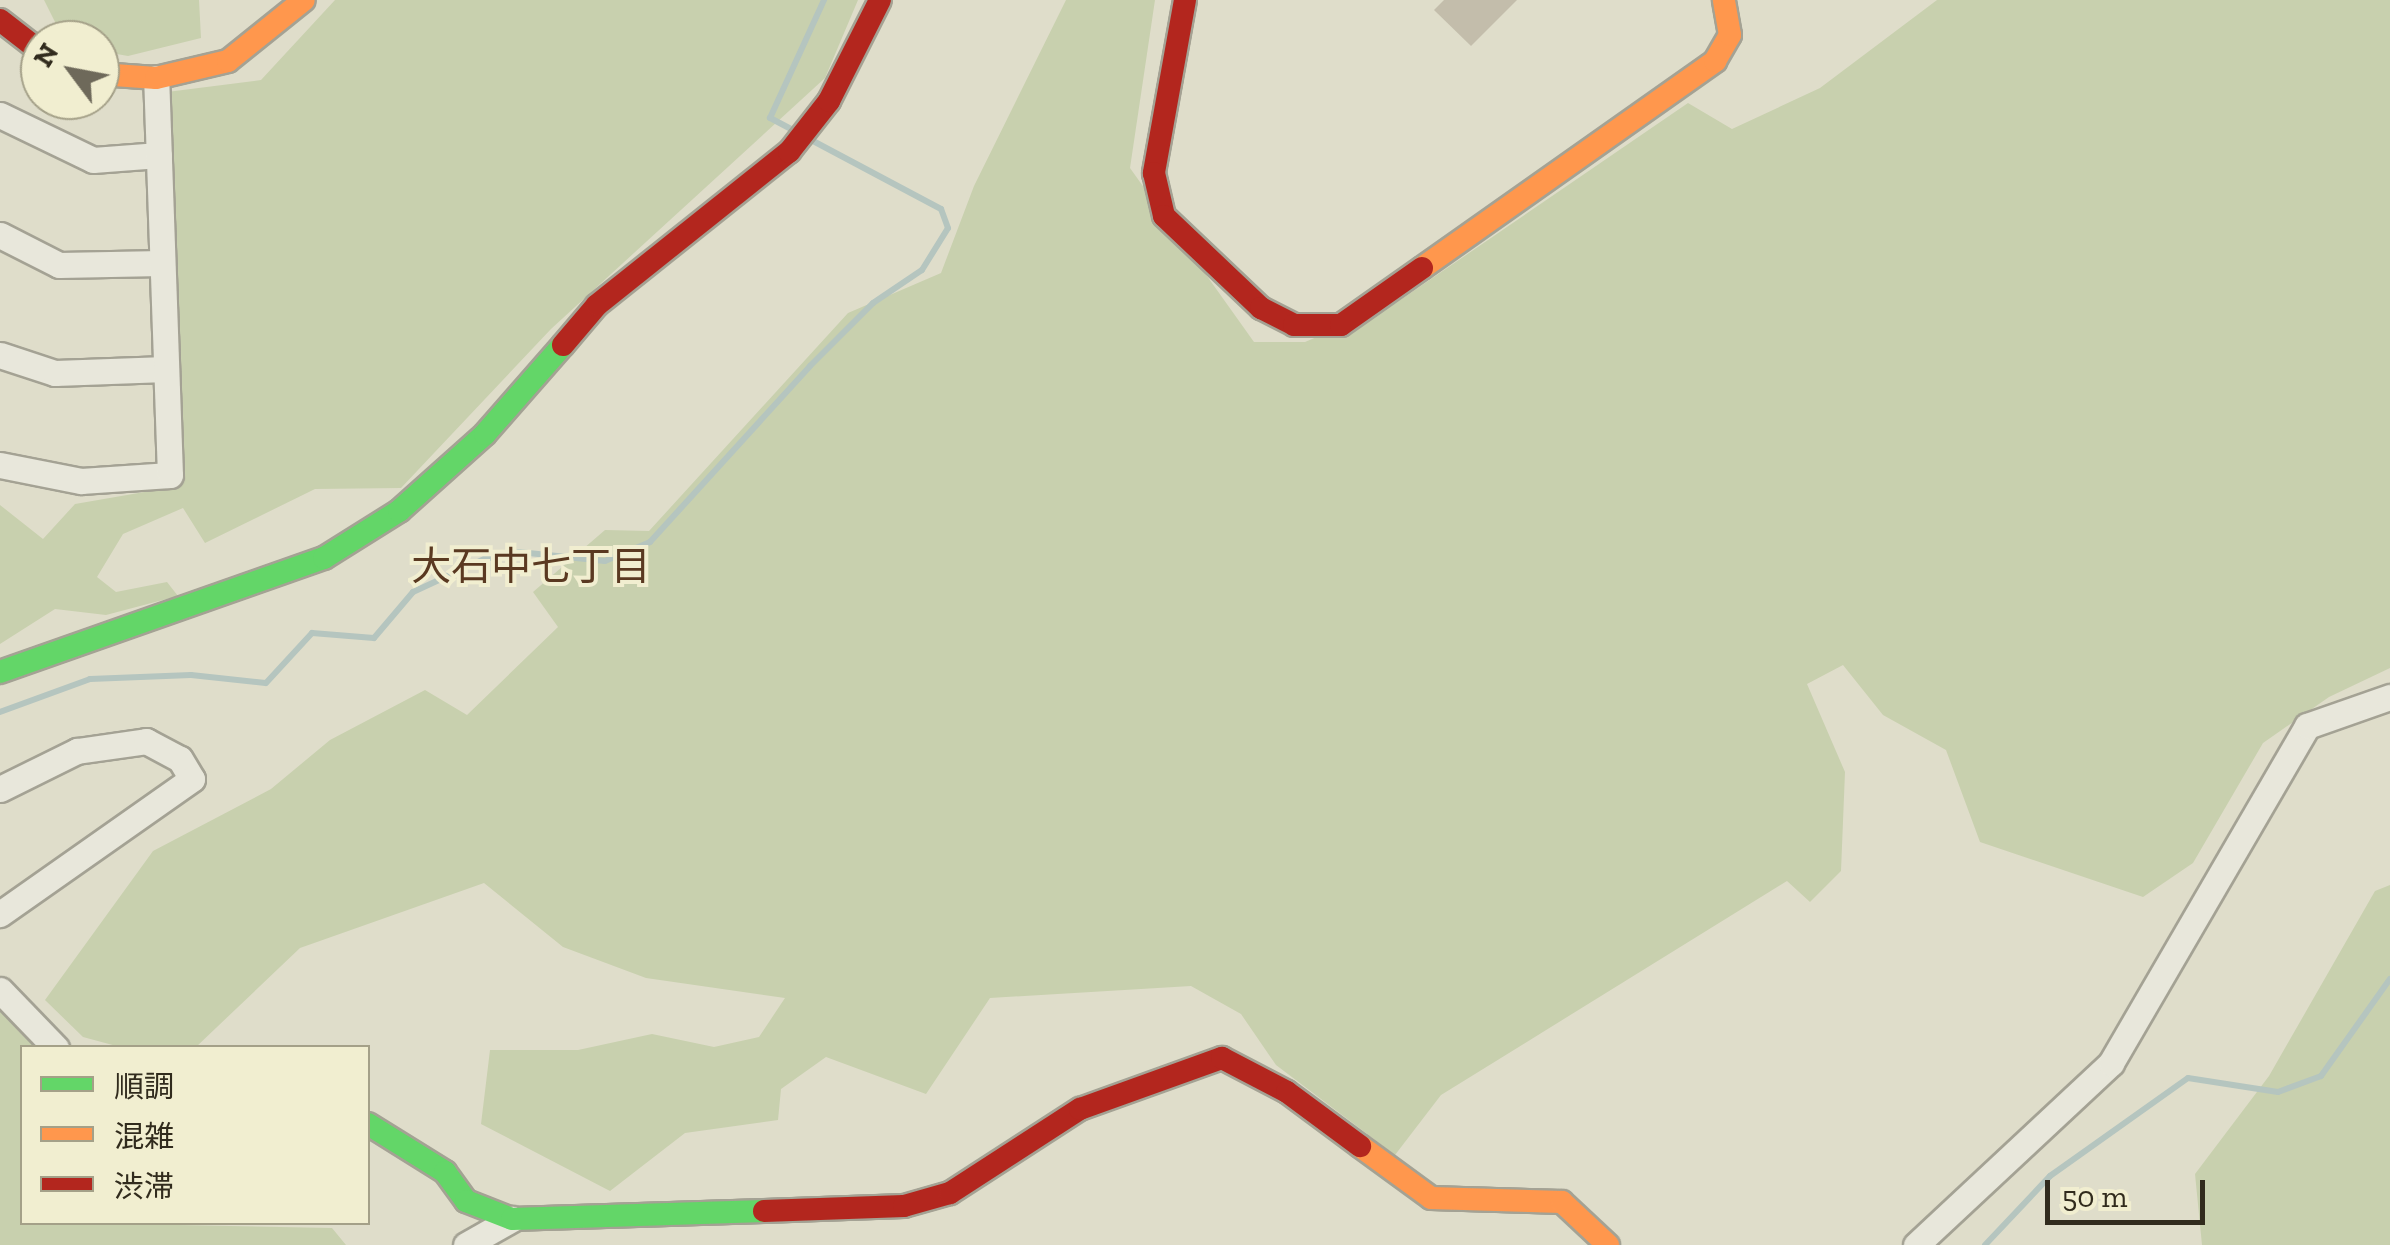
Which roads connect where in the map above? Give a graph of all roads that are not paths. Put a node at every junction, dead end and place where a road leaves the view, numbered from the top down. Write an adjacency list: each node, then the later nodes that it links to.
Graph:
1 (304, 0): 6 (street)
2 (880, 0): 14 (street)
3 (1186, 0): 4 (street)
4 (1724, 0)
5 (120, 75): 6 (street)
6 (156, 78): 8 (street)
7 (0, 115): 8 (street)
8 (158, 155): 10 (street)
9 (0, 234): 10 (street)
10 (162, 263): 12 (street)
11 (0, 355): 12 (street)
12 (166, 369): 13 (street)
13 (0, 464)
14 (0, 672)
15 (2390, 697): 24 (street)
16 (0, 789): 17 (street)
17 (0, 914)
18 (0, 990): 19 (street)
19 (53, 1045)
20 (370, 1125): 21 (street)
21 (512, 1219): 22 (street); 23 (street)
22 (466, 1245)
23 (1608, 1245)
24 (1916, 1245)

